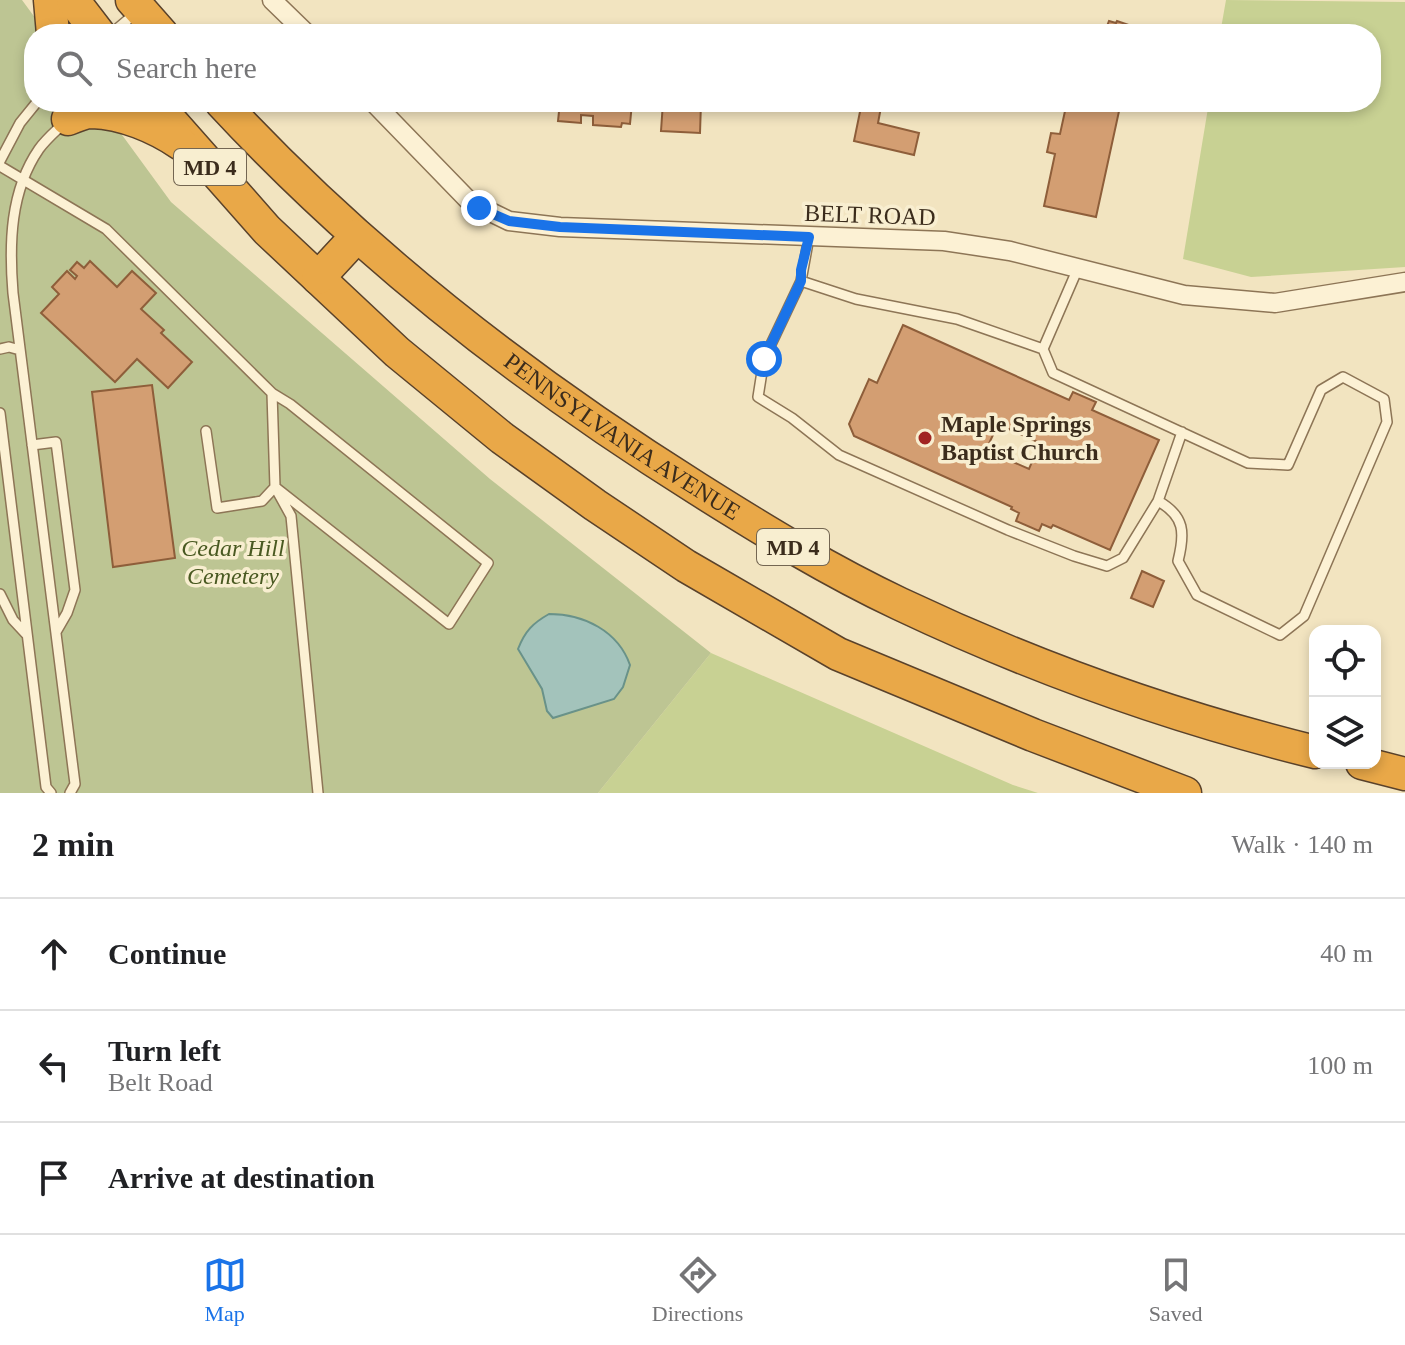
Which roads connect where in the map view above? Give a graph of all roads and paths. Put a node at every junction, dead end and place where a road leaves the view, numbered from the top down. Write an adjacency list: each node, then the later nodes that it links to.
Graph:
1 (50, 0): 4 (highway)
2 (73, 0): 5 (highway)
3 (272, 0): 6 (street)
4 (52, 24)
5 (91, 24)
6 (297, 24)
7 (29, 112): 14 (lane)
8 (74, 112): 15 (lane)
9 (95, 112): 13 (highway)
10 (163, 112): 13 (highway, MD 4)
11 (230, 112): 16 (highway, PENNSYLVANIA AVENUE / MD 4)
12 (383, 112): 17 (street, BELT ROAD)
13 (200, 156): 20 (highway, MD 4)
14 (0, 163): 15 (lane)
15 (24, 180): 18 (lane); 26 (lane)
16 (357, 236): 20 (highway); 36 (highway, PENNSYLVANIA AVENUE / MD 4)
17 (809, 237): 19 (street, BELT ROAD); 21 (lane)
18 (5, 245): 25 (lane)
19 (1078, 268): 22 (street, BELT ROAD); 24 (lane)
20 (318, 278): 42 (highway, MD 4)
21 (801, 281): 24 (lane); 32 (lane)
22 (1405, 282)
23 (0, 349): 25 (lane)
24 (1043, 349): 29 (lane)
25 (20, 350): 30 (lane)
26 (272, 393): 31 (lane); 31 (lane)
27 (0, 413): 35 (lane)
28 (206, 431): 31 (lane)
29 (1182, 432): 32 (lane); 32 (lane)
30 (32, 445): 34 (lane); 34 (lane)
31 (275, 487): 41 (lane)
32 (1158, 501)
33 (0, 594): 35 (lane)
34 (56, 632): 40 (lane)
35 (27, 635): 39 (lane)
36 (1309, 751)
37 (1381, 768): 38 (highway)
38 (1405, 774)
39 (51, 793)
40 (70, 793)
41 (318, 793)
42 (1185, 793)

